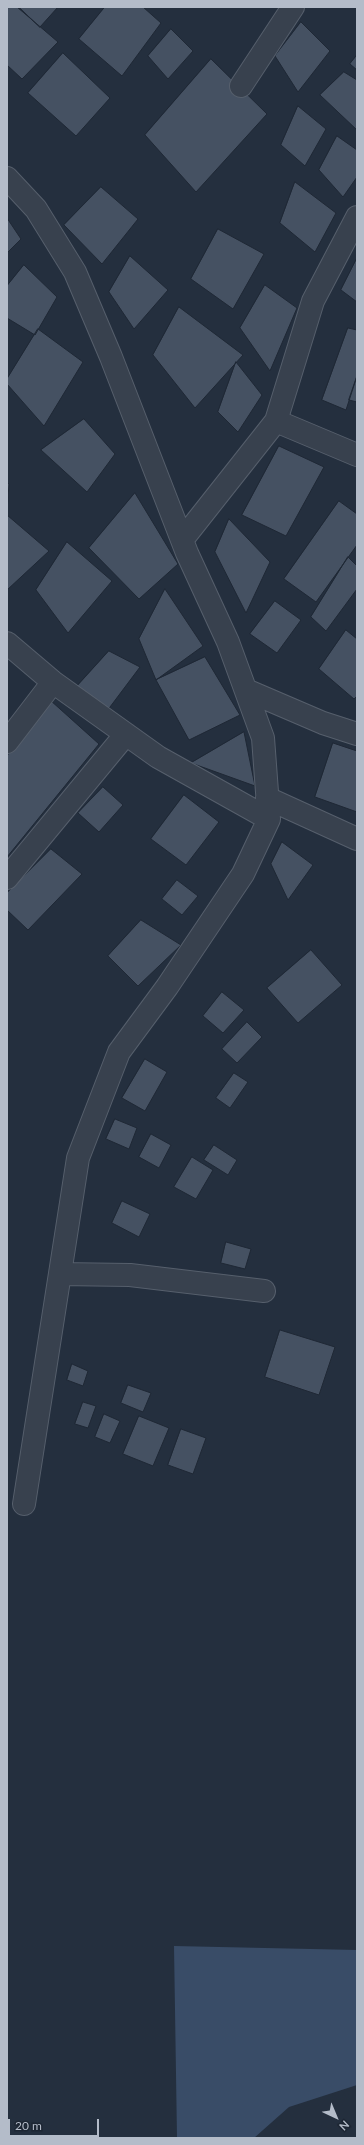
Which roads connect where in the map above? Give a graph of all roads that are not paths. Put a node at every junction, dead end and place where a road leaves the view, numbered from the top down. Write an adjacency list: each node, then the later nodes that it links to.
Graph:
1 (293, 7): 2 (street)
2 (241, 86)
3 (7, 178): 7 (street)
4 (357, 218): 5 (street)
5 (276, 421): 6 (street); 7 (street)
6 (357, 455)
7 (182, 540): 10 (street)
8 (7, 643): 9 (street)
9 (53, 682): 11 (street); 13 (street)
10 (246, 690): 12 (street); 14 (street)
11 (126, 734): 14 (street); 16 (street)
12 (357, 734)
13 (7, 742)
14 (268, 808): 15 (street); 17 (street)
15 (357, 839)
16 (7, 878)
17 (60, 1274): 18 (street); 19 (street)
18 (264, 1290)
19 (24, 1504)

